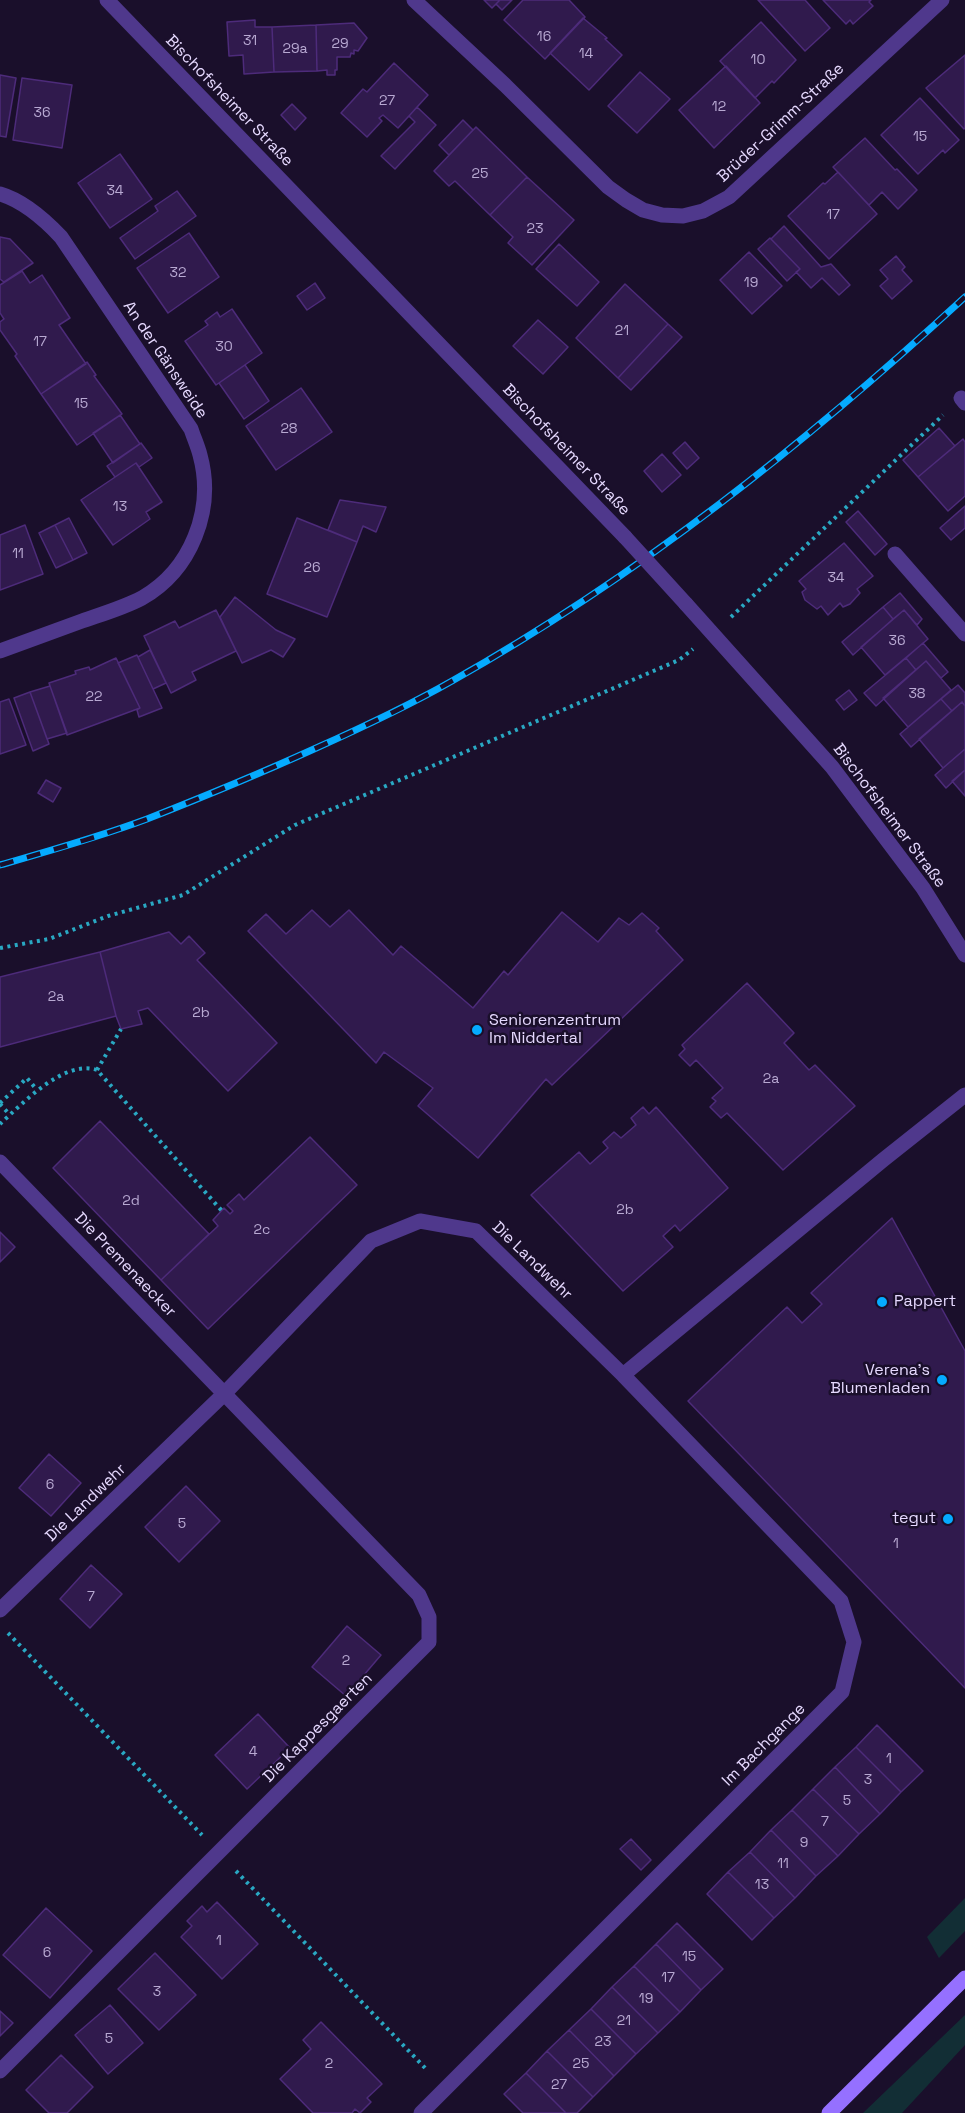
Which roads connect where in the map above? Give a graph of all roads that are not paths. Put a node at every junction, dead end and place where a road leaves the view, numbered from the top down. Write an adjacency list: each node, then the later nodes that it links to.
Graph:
1 (107, 0): 8 (street, Bischofsheimer Straße, bridge)
2 (414, 0): 3 (street, Brüder-Grimm-Straße)
3 (942, 0)
4 (0, 194): 7 (street, An der Gänsweide)
5 (895, 554): 6 (street)
6 (965, 634)
7 (0, 651)
8 (965, 955)
9 (965, 1095): 11 (street)
10 (0, 1162): 12 (street, Die Premenaecker)
11 (623, 1375): 12 (street, Die Landwehr); 16 (street, Im Bachgange)
12 (224, 1394): 13 (street, Die Landwehr); 15 (street, Die Kappesgaerten)
13 (0, 1610)
14 (965, 1978): 17 (main road)
15 (0, 2071)
16 (421, 2113)
17 (829, 2113)

